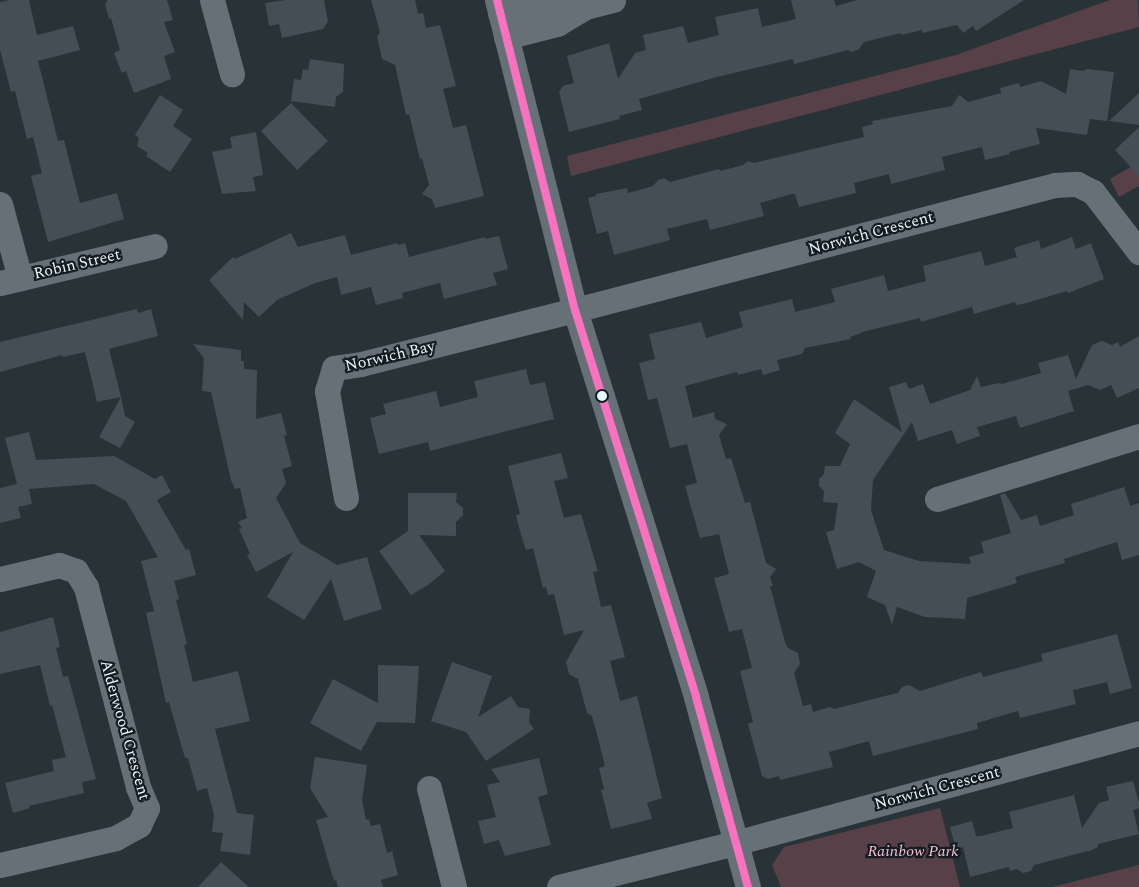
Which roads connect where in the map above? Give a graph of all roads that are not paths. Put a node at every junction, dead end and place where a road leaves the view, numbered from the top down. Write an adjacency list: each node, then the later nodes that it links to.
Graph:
1 (212, 0): 6 (street)
2 (613, 0): 4 (street)
3 (498, 6): 4 (street); 5 (street)
4 (584, 7): 5 (street)
5 (506, 36): 11 (street)
6 (232, 74)
7 (0, 204): 10 (street)
8 (155, 246): 10 (street, Robin Street)
9 (1139, 252): 11 (street, Norwich Crescent)
10 (10, 280)
11 (575, 310): 13 (street, Norwich Bay); 18 (street)
12 (1139, 436): 14 (street)
13 (346, 498)
14 (937, 499)
15 (0, 579): 19 (street, Alderwood Crescent)
16 (1139, 733): 18 (street, Norwich Crescent)
17 (429, 788): 20 (street)
18 (735, 843): 21 (street, Norwich Crescent); 22 (street)
19 (0, 865)
20 (454, 887)
21 (560, 887)
22 (748, 887)

